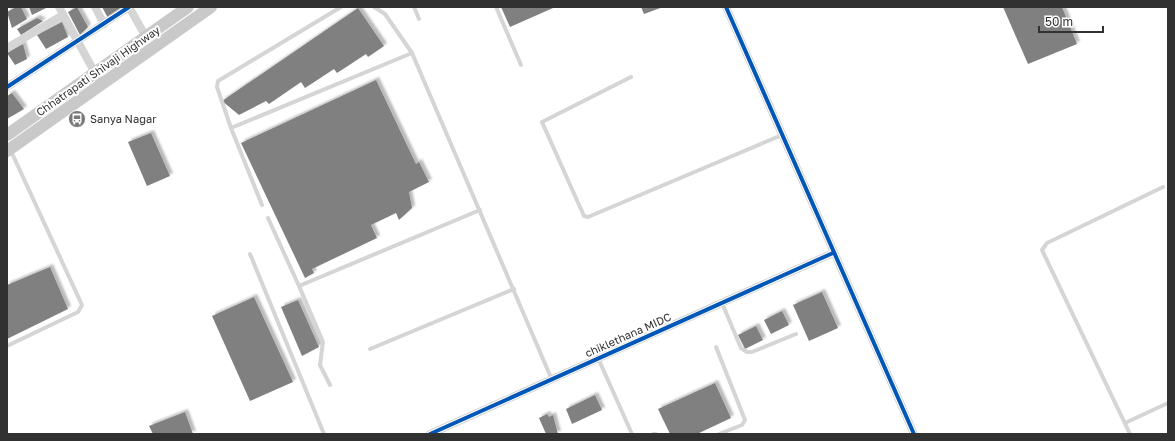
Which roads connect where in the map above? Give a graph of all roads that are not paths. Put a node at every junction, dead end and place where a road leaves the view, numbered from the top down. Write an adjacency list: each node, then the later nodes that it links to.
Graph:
1 (95, 7): 12 (street)
2 (129, 7): 12 (street); 13 (street)
3 (188, 7): 13 (main road, Chhatrapati Shivaji Highway)
4 (211, 7): 18 (main road, Chhatrapati Shivaji Highway)
5 (341, 7): 21 (lane)
6 (374, 7): 16 (lane)
7 (414, 7): 11 (lane)
8 (496, 7): 17 (lane)
9 (726, 7): 23 (street)
10 (61, 11): 14 (street); 15 (street)
11 (419, 20)
12 (104, 24): 14 (street)
13 (146, 37): 18 (main road, Chhatrapati Shivaji Highway)
14 (78, 42): 18 (street); 20 (street)
15 (7, 48)
16 (412, 52): 21 (lane); 27 (lane)
17 (521, 65)
18 (98, 78): 22 (main road, Chhatrapati Shivaji Highway); 24 (main road, Chhatrapati Shivaji Highway)
19 (630, 78): 23 (lane)
20 (7, 87)
21 (231, 128): 26 (lane)
22 (7, 135)
23 (782, 135): 29 (street)
24 (8, 150): 35 (lane)
25 (1164, 187): 42 (lane)
26 (262, 205)
27 (480, 210): 31 (lane); 32 (lane)
28 (268, 218): 31 (lane)
29 (833, 253): 33 (street, chiklethana MIDC); 49 (street)
30 (250, 254): 43 (lane)
31 (300, 286): 40 (lane)
32 (514, 289): 37 (lane); 39 (lane)
33 (721, 303): 34 (lane); 38 (street, chiklethana MIDC)
34 (796, 334)
35 (7, 346)
36 (716, 347): 48 (lane)
37 (370, 349)
38 (598, 358): 39 (street, chiklethana MIDC); 45 (lane)
39 (552, 380): 44 (street, chiklethana MIDC)
40 (330, 385)
41 (1168, 403): 42 (lane)
42 (1125, 423): 50 (lane)
43 (324, 434)
44 (430, 434)
45 (632, 434)
46 (653, 434): 47 (lane)
47 (656, 434)
48 (719, 434)
49 (914, 434)
50 (1130, 434)

